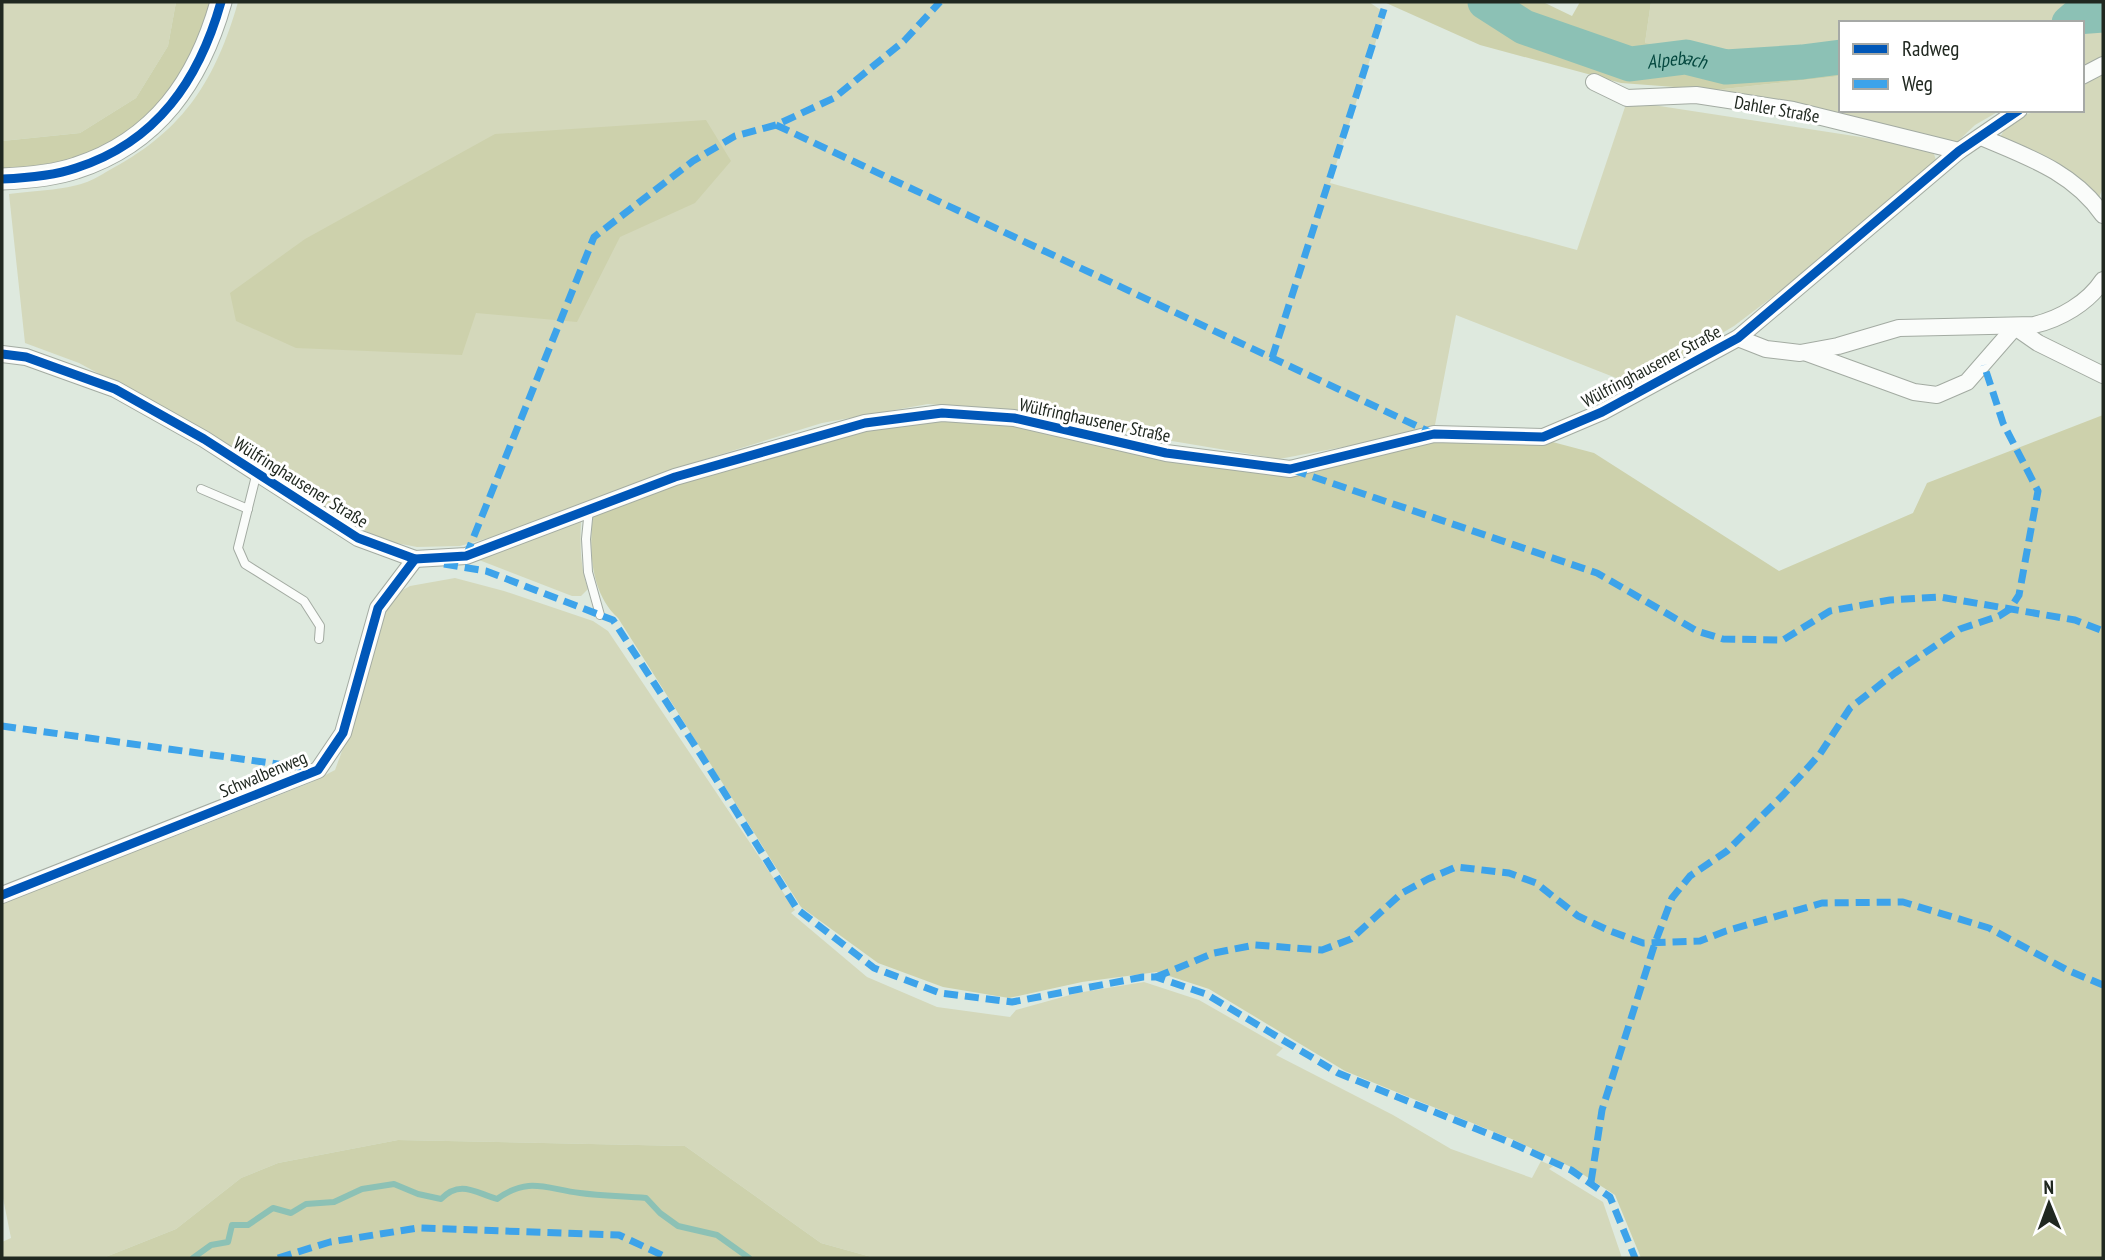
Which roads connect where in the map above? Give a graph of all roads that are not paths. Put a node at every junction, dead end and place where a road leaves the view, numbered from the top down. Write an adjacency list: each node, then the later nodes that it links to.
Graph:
1 (221, 2): 8 (street)
2 (2103, 65): 3 (street)
3 (2084, 75)
4 (1594, 82): 7 (street, Dahler Straße)
5 (2016, 112): 6 (street, Wülfringhausener Straße)
6 (1981, 137): 7 (street, Wülfringhausener Straße); 9 (street)
7 (1959, 151): 12 (street, Wülfringhausener Straße)
8 (2, 179)
9 (2103, 215)
10 (2103, 280): 11 (street)
11 (2015, 327): 13 (street); 13 (street); 15 (street)
12 (1738, 338): 13 (street); 19 (street, Wülfringhausener Straße)
13 (1806, 352)
14 (2, 354): 16 (street, Wülfringhausener Straße)
15 (2103, 375)
16 (257, 472): 18 (lane); 20 (street, Wülfringhausener Straße)
17 (201, 489): 18 (lane)
18 (247, 509): 22 (lane)
19 (589, 509): 20 (street, Wülfringhausener Straße); 21 (lane)
20 (415, 559): 23 (street, Schwalbenweg)
21 (600, 615)
22 (319, 639)
23 (2, 895)

